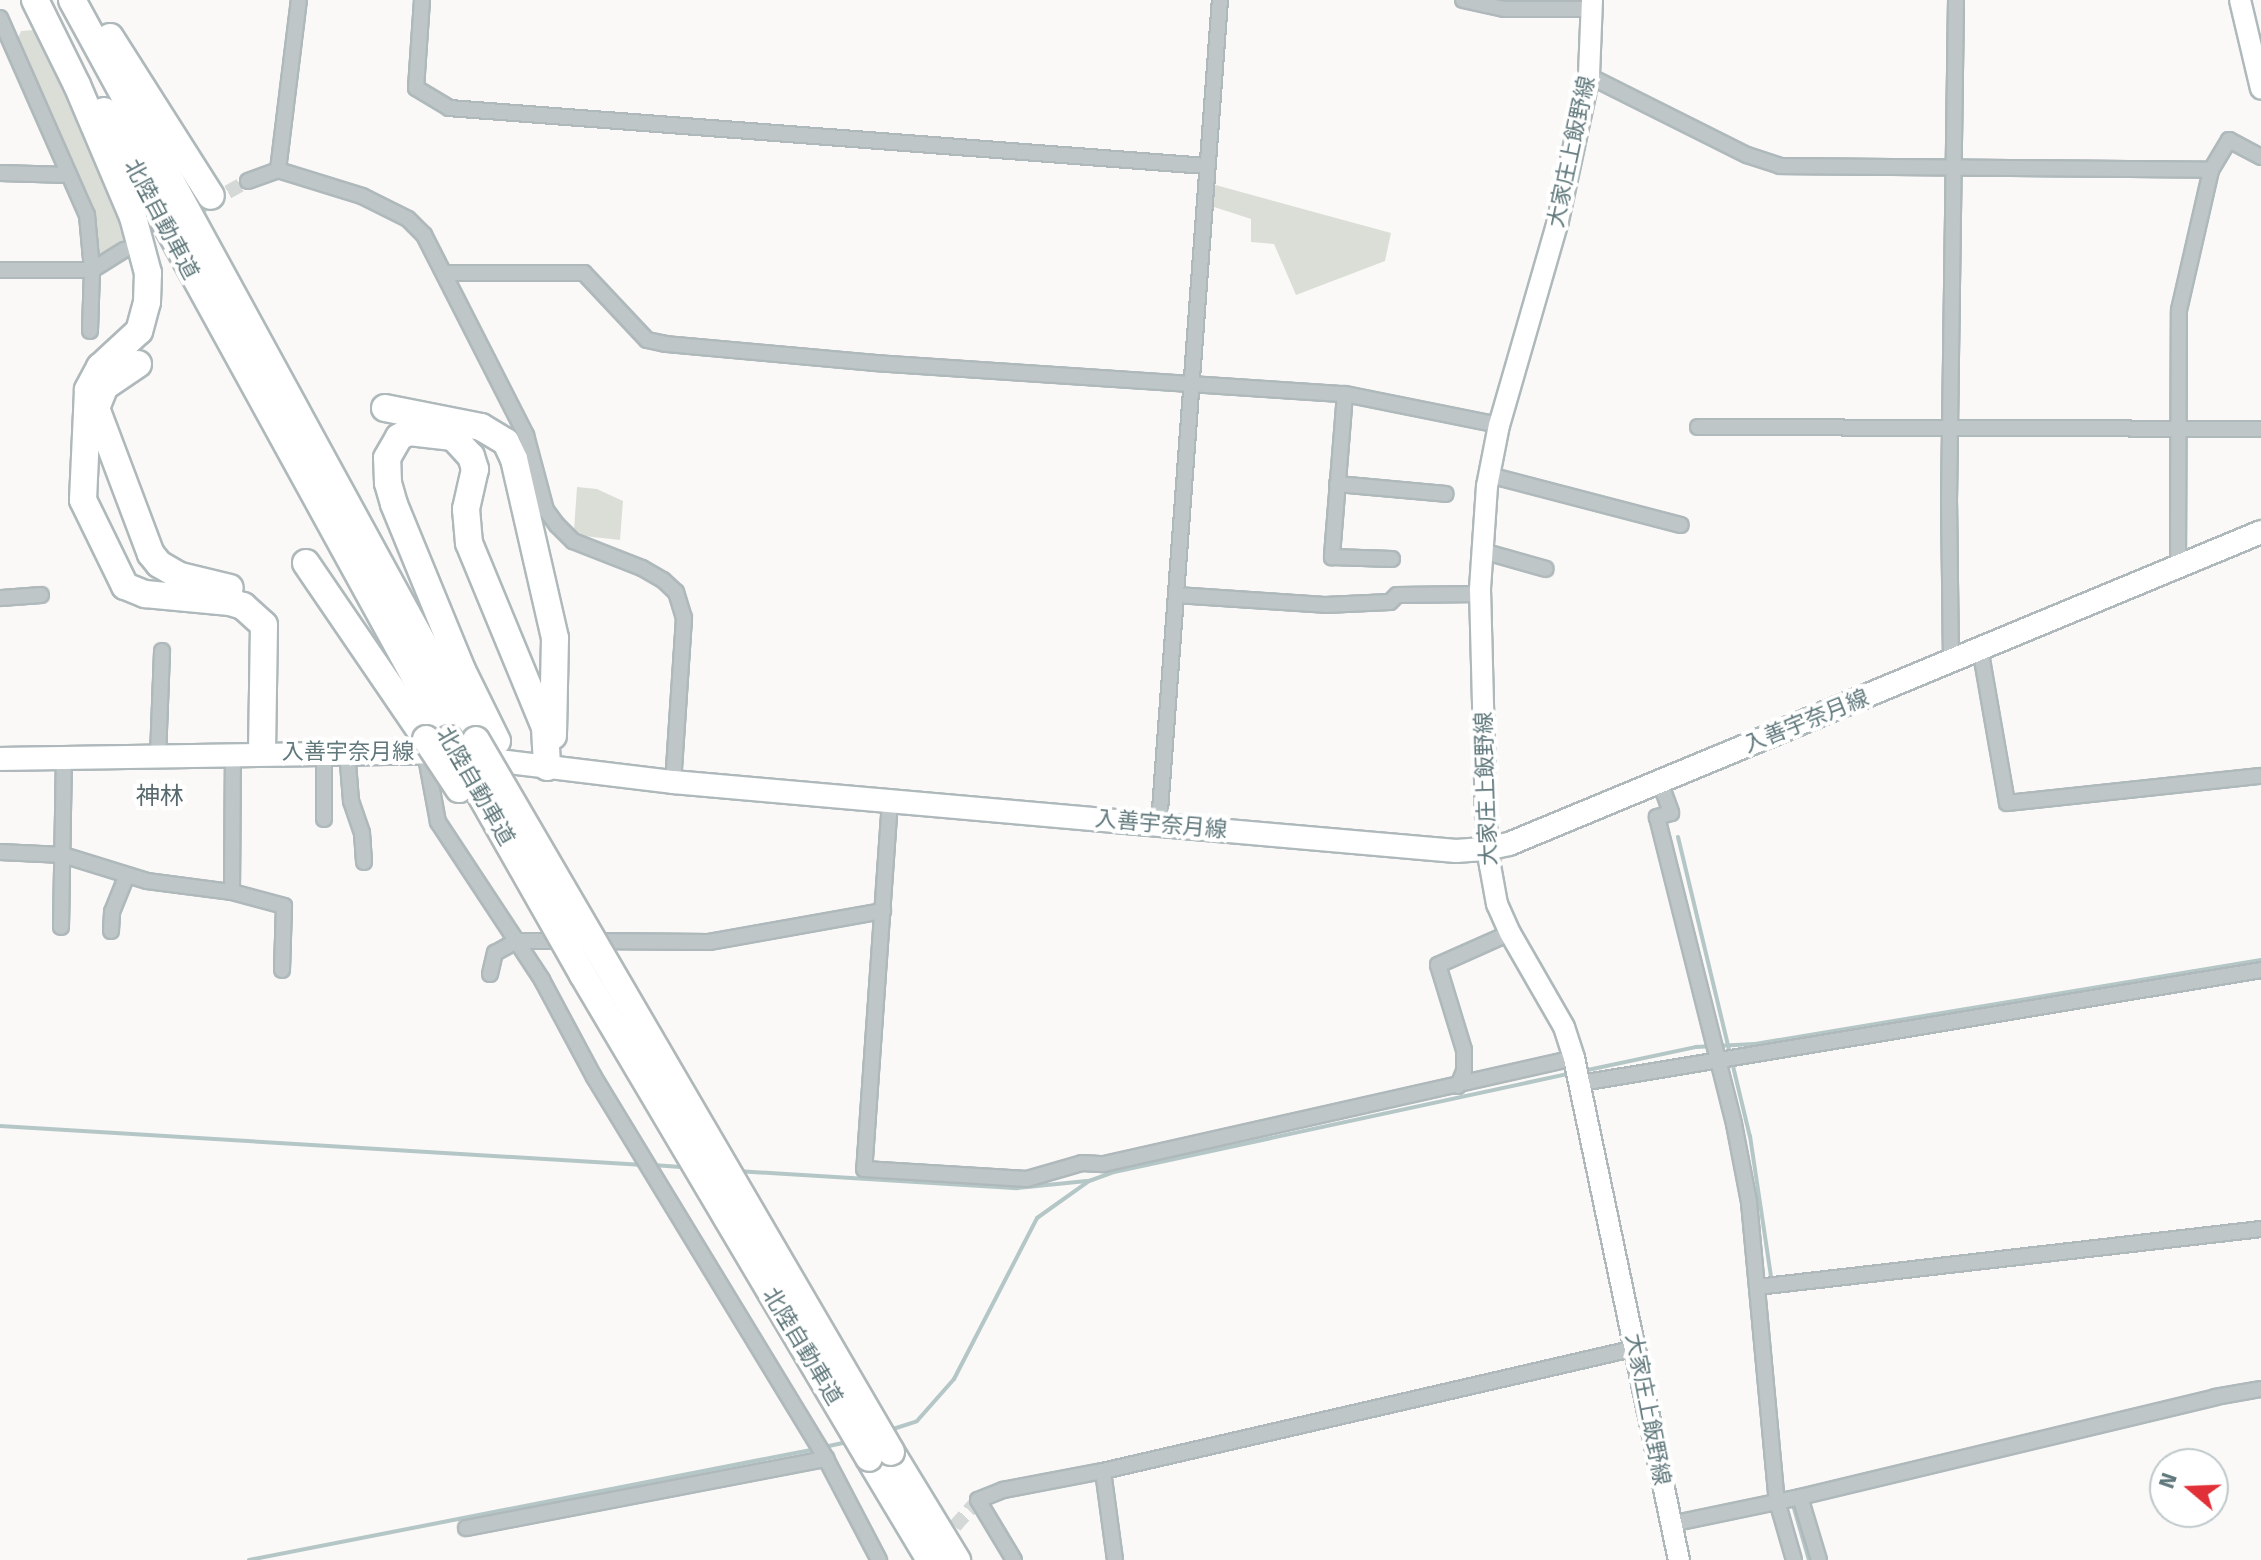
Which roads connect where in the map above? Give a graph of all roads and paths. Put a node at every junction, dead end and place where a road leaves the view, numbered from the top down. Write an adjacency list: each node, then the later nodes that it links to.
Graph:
1 (35, 0): 59 (highway)
2 (45, 0): 56 (highway, 北陸自動車道)
3 (72, 0): 55 (highway, 北陸自動車道)
4 (88, 0): 23 (highway)
5 (299, 0): 18 (street)
6 (422, 0): 16 (street)
7 (1220, 0): 16 (street)
8 (1463, 0): 11 (street)
9 (1956, 0): 17 (street)
10 (2240, 0): 14 (main road)
11 (1592, 5): 13 (main road, 大家庄上飯野線)
12 (0, 18): 21 (street)
13 (1589, 76): 17 (street); 33 (main road, 大家庄上飯野線)
14 (2261, 89)
15 (2261, 157): 19 (street)
16 (1207, 166): 30 (street)
17 (1955, 169): 19 (street); 34 (street)
18 (278, 170): 22 (street); 27 (street)
19 (2211, 170): 36 (street)
20 (0, 173): 21 (street)
21 (69, 175): 26 (street)
22 (248, 181)
23 (211, 196)
24 (124, 250): 26 (street)
25 (0, 270): 26 (street)
26 (92, 270): 28 (street)
27 (446, 273): 30 (street); 66 (street)
28 (90, 331)
29 (141, 375): 59 (highway)
30 (1192, 382): 31 (street); 50 (street)
31 (1345, 394): 33 (street); 39 (street)
32 (385, 396): 64 (highway)
33 (1499, 425): 38 (main road, 大家庄上飯野線)
34 (1950, 426): 35 (street); 36 (street); 54 (street)
35 (1698, 427)
36 (2180, 428): 37 (street); 46 (street)
37 (2261, 429)
38 (1489, 475): 41 (street); 43 (main road, 大家庄上飯野線)
39 (1337, 484): 40 (street); 44 (street)
40 (1446, 494)
41 (1681, 525)
42 (2261, 532): 46 (main road, 入善宇奈月線)
43 (1482, 551): 47 (street); 48 (main road, 大家庄上飯野線)
44 (1392, 559)
45 (306, 563): 56 (highway)
46 (2178, 565): 52 (main road, 入善宇奈月線)
47 (1546, 569)
48 (1480, 594): 50 (street); 71 (main road, 大家庄上飯野線)
49 (41, 595): 51 (street)
50 (1176, 595): 70 (street)
51 (0, 598)
52 (1980, 648): 54 (main road, 入善宇奈月線); 65 (street)
53 (162, 651): 61 (street)
54 (1951, 662): 67 (main road, 入善宇奈月線)
55 (486, 740): 64 (highway); 93 (highway, 北陸自動車道, bridge)
56 (433, 743): 58 (main road, 入善宇奈月線); 64 (main road, 入善宇奈月線); 81 (street); 93 (highway, 北陸自動車道, bridge)
57 (324, 751): 58 (main road, 入善宇奈月線); 59 (main road, 入善宇奈月線); 69 (street)
58 (347, 751): 74 (street)
59 (262, 752): 60 (main road, 入善宇奈月線)
60 (233, 753): 61 (main road, 入善宇奈月線); 76 (street)
61 (158, 756): 62 (main road, 入善宇奈月線)
62 (64, 757): 63 (main road, 入善宇奈月線); 73 (street)
63 (0, 759)
64 (547, 767): 66 (main road, 入善宇奈月線)
65 (2261, 776)
66 (673, 782): 68 (main road, 入善宇奈月線)
67 (1660, 782): 71 (main road, 入善宇奈月線); 86 (street)
68 (890, 801): 70 (main road, 入善宇奈月線); 77 (street)
69 (324, 819)
70 (1159, 824): 71 (main road, 入善宇奈月線)
71 (1487, 849): 80 (main road, 大家庄上飯野線)
72 (0, 852): 73 (street)
73 (63, 855): 75 (street); 78 (street)
74 (364, 862)
75 (127, 875): 76 (street); 79 (street)
76 (232, 892): 82 (street)
77 (883, 911): 81 (street); 88 (street)
78 (61, 927)
79 (111, 931)
80 (1510, 933): 85 (main road, 大家庄上飯野線); 88 (street)
81 (517, 941): 84 (street); 94 (street)
82 (282, 970)
83 (2261, 970): 86 (street)
84 (490, 974)
85 (1574, 1058): 87 (main road, 大家庄上飯野線); 88 (street)
86 (1715, 1060): 87 (street); 90 (street)
87 (1581, 1083): 91 (main road, 大家庄上飯野線)
88 (1458, 1086)
89 (2261, 1229): 90 (street)
90 (1757, 1287): 97 (street)
91 (1636, 1348): 95 (street); 98 (main road, 大家庄上飯野線)
92 (2261, 1389): 96 (street)
93 (880, 1455): 101 (highway, 北陸自動車道); 102 (highway, 北陸自動車道)
94 (826, 1459): 99 (street); 100 (street)
95 (1103, 1471): 103 (street); 104 (street)
96 (1800, 1497): 97 (street); 107 (street)
97 (1777, 1501): 98 (street); 106 (street)
98 (1671, 1524): 105 (main road, 大家庄上飯野線)
99 (466, 1528)
100 (879, 1560)
101 (930, 1560)
102 (957, 1560)
103 (1014, 1560)
104 (1115, 1560)
105 (1679, 1560)
106 (1794, 1560)
107 (1819, 1560)

